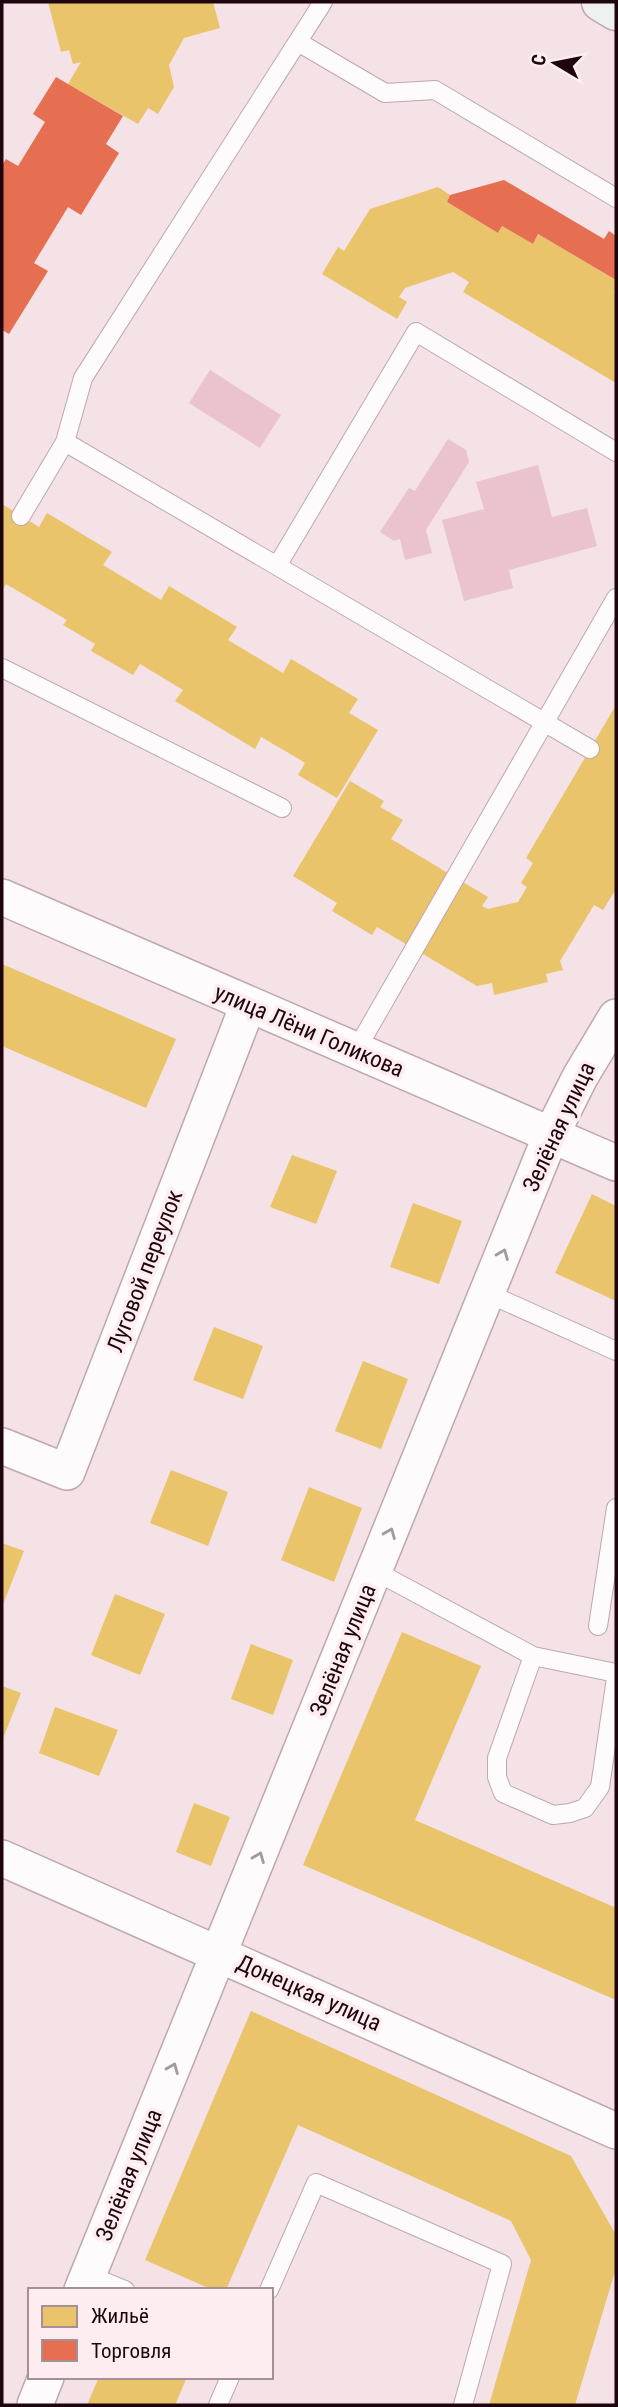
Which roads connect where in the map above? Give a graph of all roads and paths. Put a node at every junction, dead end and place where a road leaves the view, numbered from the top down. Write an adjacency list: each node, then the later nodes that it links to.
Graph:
1 (323, 2): 4 (lane)
2 (601, 2): 3 (main road)
3 (616, 11)
4 (298, 42): 5 (lane); 6 (lane)
5 (616, 198)
6 (65, 442): 8 (lane); 9 (lane)
7 (616, 452): 9 (lane)
8 (20, 516)
9 (277, 566): 12 (lane)
10 (616, 598): 12 (lane)
11 (2, 668): 14 (lane)
12 (543, 721): 13 (lane); 18 (lane)
13 (590, 749)
14 (282, 808)
15 (2, 897): 16 (street, улица Лёни Голикова)
16 (248, 1005): 18 (street, улица Лёни Голикова); 23 (street, Луговой переулок)
17 (616, 1017): 19 (street, Зелёная улица)
18 (355, 1052): 19 (street, улица Лёни Голикова)
19 (551, 1135): 20 (street, улица Лёни Голикова); 21 (street, Зелёная улица, one-way to 19)
20 (616, 1163)
21 (486, 1293): 22 (lane); 25 (street, Зелёная улица, one-way to 21)
22 (616, 1351)
23 (2, 1446)
24 (616, 1508): 26 (lane)
25 (375, 1571): 27 (lane); 30 (street, Зелёная улица, one-way to 25)
26 (598, 1626)
27 (533, 1656): 28 (lane); 28 (lane)
28 (616, 1676)
29 (2, 1858): 30 (street, Донецкая улица)
30 (219, 1954): 31 (street, Донецкая улица); 32 (street, Зелёная улица, one-way to 30)
31 (616, 2131)
32 (85, 2282): 33 (lane)
33 (115, 2288)
34 (270, 2288): 39 (lane)
35 (45, 2379): 37 (street)
36 (229, 2379): 38 (lane)
37 (35, 2405)
38 (218, 2405)
39 (463, 2405)

